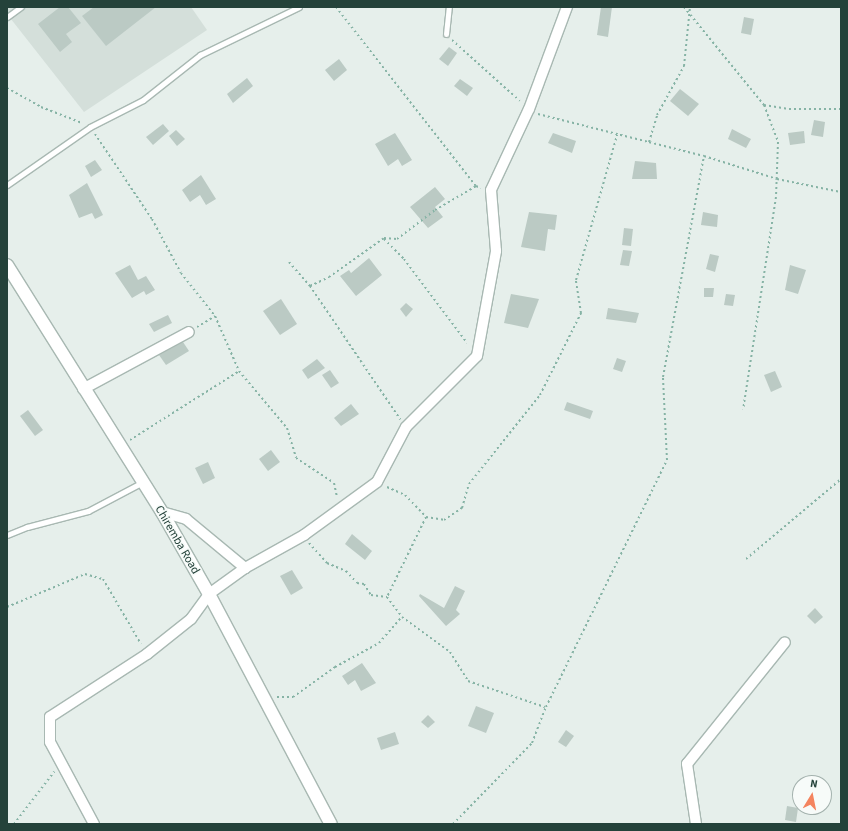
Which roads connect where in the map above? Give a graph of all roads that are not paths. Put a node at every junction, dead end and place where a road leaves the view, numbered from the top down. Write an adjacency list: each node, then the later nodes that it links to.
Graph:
1 (22, 7): 5 (lane)
2 (299, 7): 7 (lane)
3 (449, 7): 6 (lane)
4 (567, 7): 14 (street)
5 (7, 17)
6 (446, 34)
7 (7, 185)
8 (7, 265): 10 (main road, Chiremba Road)
9 (190, 332): 10 (street)
10 (83, 389): 11 (main road, Chiremba Road)
11 (143, 482): 12 (main road, Chiremba Road); 13 (lane)
12 (162, 512): 14 (street); 15 (main road, Chiremba Road)
13 (7, 536)
14 (244, 568): 15 (street)
15 (209, 594): 17 (street); 18 (main road, Chiremba Road)
16 (784, 642): 19 (street)
17 (94, 824)
18 (331, 824)
19 (696, 824)

